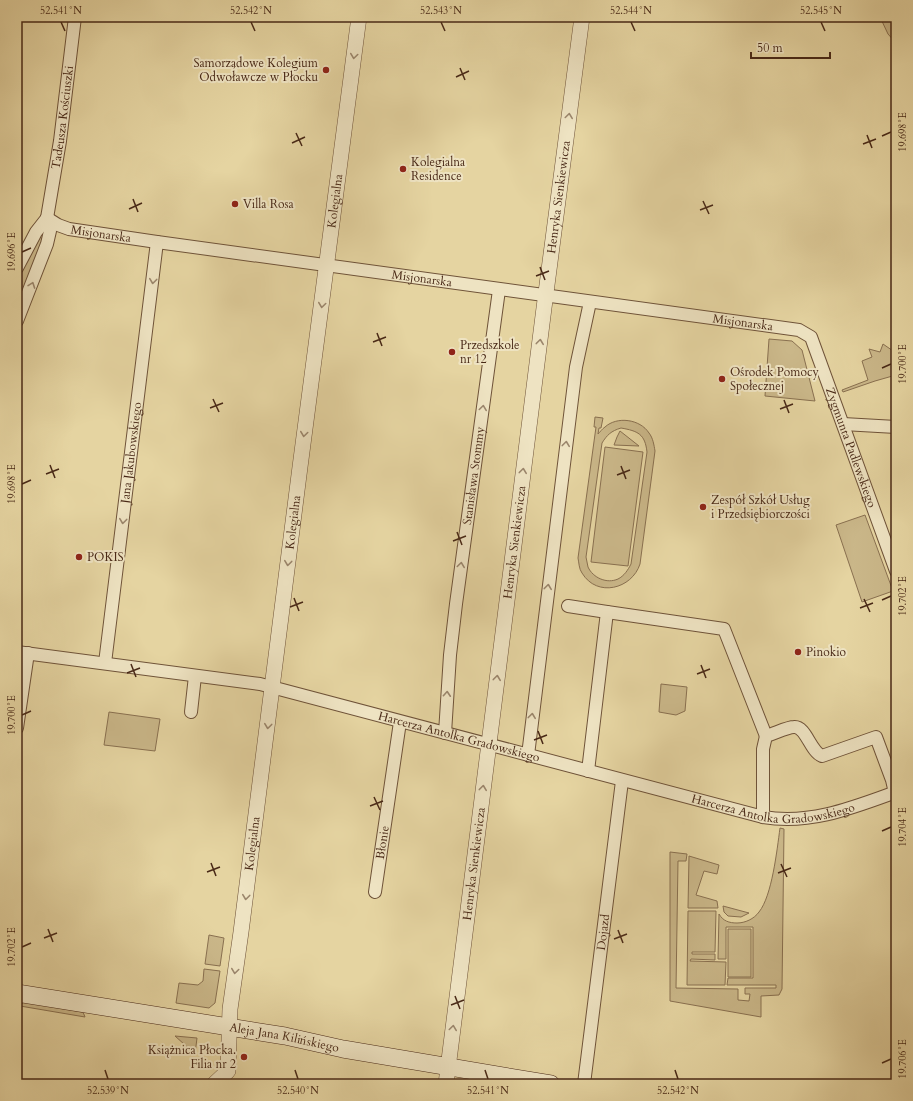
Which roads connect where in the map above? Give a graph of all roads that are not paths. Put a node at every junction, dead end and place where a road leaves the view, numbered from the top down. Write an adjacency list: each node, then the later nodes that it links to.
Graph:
1 (75, 17): 4 (street, Tadeusza Kościuszki)
2 (359, 17): 6 (street, Kolegialna, one-way to 6)
3 (582, 17): 9 (street, Henryka Sienkiewicza, one-way to 3)
4 (47, 218): 5 (street, Misjonarska); 7 (street); 11 (street, one-way to 4)
5 (157, 242): 6 (street, Misjonarska); 19 (street, Jana Jakubowskiego, one-way to 19)
6 (327, 266): 8 (street, Misjonarska); 21 (street, Kolegialna, one-way to 21)
7 (17, 268)
8 (499, 290): 9 (street, Misjonarska); 25 (street, Stanisława Stommy, one-way to 8)
9 (545, 296): 10 (street, Misjonarska); 27 (street, Henryka Sienkiewicza, one-way to 9)
10 (590, 302): 12 (street, Misjonarska); 28 (street, one-way to 10)
11 (17, 320)
12 (799, 330): 13 (street, Zygmunta Padlewskiego)
13 (843, 424): 14 (street); 15 (street, Zygmunta Padlewskiego)
14 (896, 427)
15 (896, 571)
16 (568, 606): 17 (street)
17 (607, 612): 26 (street); 29 (street)
18 (22, 653): 19 (street, Harcerza Antolka Gradowskiego); 24 (street)
19 (105, 663): 20 (street, Harcerza Antolka Gradowskiego)
20 (195, 676): 21 (street, Harcerza Antolka Gradowskiego); 22 (street)
21 (272, 688): 23 (street, Harcerza Antolka Gradowskiego); 35 (street, Kolegialna, one-way to 35)
22 (191, 712)
23 (400, 722): 25 (street, Harcerza Antolka Gradowskiego); 33 (street, Błonie)
24 (17, 728)
25 (445, 733): 27 (street, Harcerza Antolka Gradowskiego)
26 (766, 736): 31 (street); 32 (street)
27 (488, 744): 28 (street, Harcerza Antolka Gradowskiego); 36 (street, Henryka Sienkiewicza, one-way to 27)
28 (528, 755): 29 (street, Harcerza Antolka Gradowskiego)
29 (588, 771): 30 (street, Harcerza Antolka Gradowskiego)
30 (622, 781): 32 (street, Harcerza Antolka Gradowskiego); 40 (street, Dojazd)
31 (895, 792): 32 (street, Harcerza Antolka Gradowskiego)
32 (762, 817)
33 (375, 892)
34 (17, 993): 35 (main road, Aleja Jana Kilińskiego)
35 (229, 1027): 36 (main road, Aleja Jana Kilińskiego); 37 (street, Kolegialna)
36 (448, 1067): 38 (street, Henryka Sienkiewicza); 39 (main road, Aleja Jana Kilińskiego)
37 (214, 1084)
38 (446, 1084)
39 (551, 1084)
40 (584, 1084)

